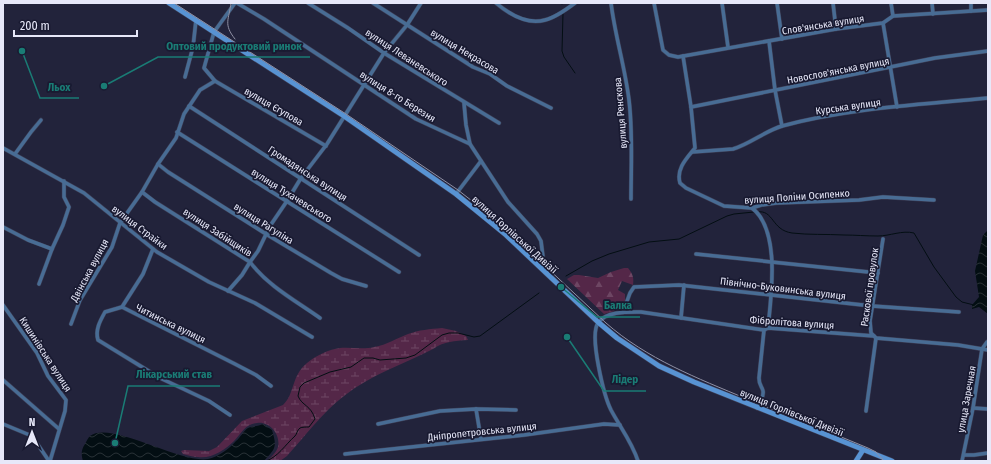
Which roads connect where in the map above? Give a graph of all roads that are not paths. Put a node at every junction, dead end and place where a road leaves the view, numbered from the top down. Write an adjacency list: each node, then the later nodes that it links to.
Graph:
1 (168, 3): 20 (main road, вулиця Горлівської Дивізії)
2 (236, 3): 24 (street); 34 (street, вулиця 8-го Березня)
3 (308, 3): 29 (street, вулиця Леваневського)
4 (373, 3): 22 (street, вулиця Некрасова)
5 (421, 3): 22 (street)
6 (496, 3): 7 (street)
7 (575, 3)
8 (611, 3): 58 (street, вулиця Ренскова)
9 (654, 3): 30 (street, Слов'янська вулиця)
10 (722, 3): 27 (street)
11 (777, 3): 25 (street)
12 (833, 3): 23 (street)
13 (891, 3): 19 (street)
14 (932, 3): 18 (street)
15 (971, 3): 17 (street)
16 (988, 10): 17 (street)
17 (971, 11): 18 (street)
18 (934, 14): 19 (street)
19 (893, 16): 21 (street, Слов'янська вулиця)
20 (196, 20): 24 (main road, вулиця Горлівської Дивізії); 32 (street)
21 (883, 23): 23 (street, Слов'янська вулиця); 31 (street)
22 (407, 25): 29 (street); 41 (street, вулиця Некрасова)
23 (836, 29): 25 (street, Слов'янська вулиця)
24 (214, 32): 33 (street); 42 (main road, вулиця Горлівської Дивізії)
25 (782, 38): 26 (street, Слов'янська вулиця)
26 (769, 41): 27 (street, Слов'янська вулиця); 35 (street)
27 (728, 48): 30 (street, Слов'янська вулиця)
28 (988, 51): 31 (street, Новослов'янська вулиця)
29 (384, 53): 34 (street); 37 (street, вулиця Леваневського)
30 (683, 56): 39 (street)
31 (891, 68): 35 (street, Новослов'янська вулиця); 40 (street)
32 (185, 77)
33 (215, 81): 38 (street, Двінська вулиця); 48 (street, вулиця Єгупова)
34 (365, 85): 42 (street); 47 (street, вулиця 8-го Березня)
35 (775, 90): 39 (street, Новослов'янська вулиця); 45 (street)
36 (988, 98): 40 (street, Курська вулиця)
37 (464, 103): 44 (street, вулиця Леваневського); 47 (street)
38 (189, 106): 46 (street, Двінська вулиця); 54 (street, Громадянська вулиця)
39 (691, 107): 50 (street)
40 (897, 107): 45 (street, Курська вулиця)
41 (551, 108)
42 (344, 116): 48 (street); 57 (main road, вулиця Горлівської Дивізії)
43 (41, 120): 51 (street)
44 (499, 123)
45 (782, 126): 50 (street, Курська вулиця)
46 (177, 132): 53 (street, Двінська вулиця); 60 (street, вулиця Тухачевського)
47 (470, 144): 52 (street)
48 (326, 146): 54 (street)
49 (3, 148): 51 (street, вулиця Страйки)
50 (692, 152): 61 (street, вулиця Поліни Осипенко)
51 (15, 154): 55 (street, вулиця Страйки)
52 (481, 161): 57 (street); 71 (street)
53 (158, 164): 56 (street, Двінська вулиця); 64 (street, вулиця Рагуліна)
54 (301, 178): 60 (street); 69 (street, Громадянська вулиця)
55 (64, 181): 62 (street, вулиця Страйки); 66 (street)
56 (142, 192): 62 (street, Двінська вулиця); 70 (street, вулиця Забійщиків)
57 (456, 194): 71 (main road, вулиця Горлівської Дивізії)
58 (631, 199)
59 (934, 200): 61 (street, вулиця Поліни Осипенко)
60 (287, 201): 64 (street); 73 (street, вулиця Тухачевського)
61 (755, 210): 72 (street)
62 (120, 223): 67 (street, вулиця Страйки); 88 (street, Двінська вулиця)
63 (3, 227): 66 (street)
64 (266, 234): 70 (street); 77 (street, вулиця Рагуліна)
65 (883, 239): 74 (street, Раскової провулок)
66 (52, 249): 75 (street)
67 (153, 249): 78 (street, вулиця Страйки); 82 (street, Читинська вулиця)
68 (696, 254): 72 (street)
69 (419, 255)
70 (250, 262): 78 (street); 85 (street, вулиця Забійщиків)
71 (535, 263): 87 (main road, вулиця Горлівської Дивізії)
72 (773, 263): 74 (street); 79 (street)
73 (399, 272)
74 (878, 273): 81 (street, Раскової провулок)
75 (39, 284)
76 (684, 285): 79 (street, Північно-Буковинська вулиця); 83 (street, Північно-Буковинська вулиця); 86 (street)
77 (366, 286)
78 (228, 290): 90 (street, вулиця Страйки)
79 (772, 295): 81 (street, Північно-Буковинська вулиця); 89 (street)
80 (3, 305): 107 (street, Кишинівська вулиця)
81 (872, 306): 84 (street, Північно-Буковинська вулиця); 91 (street, Раскової провулок)
82 (122, 307): 96 (street, Читинська вулиця); 103 (street)
83 (623, 312): 86 (street, Фібролітова вулиця); 87 (street, Фібролітова вулиця)
84 (959, 312)
85 (320, 318)
86 (681, 318): 89 (street, Фібролітова вулиця)
87 (598, 322): 97 (main road, вулиця Горлівської Дивізії); 106 (street)
88 (71, 324)
89 (766, 329): 91 (street, Фібролітова вулиця); 97 (street)
90 (312, 337)
91 (875, 337): 93 (street, Фібролітова вулиця); 102 (street)
92 (987, 342): 93 (street, улица Заречная)
93 (982, 349): 94 (street, Фібролітова вулиця); 98 (street, улица Заречная)
94 (988, 350)
95 (3, 380): 107 (street)
96 (271, 386)
97 (757, 408): 109 (main road, вулиця Горлівської Дивізії)
98 (973, 408): 100 (street); 112 (street, улица Заречная)
99 (476, 409): 101 (street); 105 (street); 108 (street)
100 (988, 409)
101 (516, 410)
102 (866, 411)
103 (230, 415)
104 (3, 424): 114 (street)
105 (378, 424)
106 (620, 425): 108 (street, Дніпропетровська вулиця); 115 (street)
107 (59, 429): 114 (street, Кишинівська вулиця)
108 (481, 439): 111 (street, Дніпропетровська вулиця)
109 (863, 450): 113 (main road); 116 (main road, вулиця Горлівської Дивізії)
110 (988, 453): 112 (street)
111 (345, 454)
112 (964, 455): 117 (street, улица Заречная)
113 (857, 460)
114 (50, 461)
115 (638, 461)
116 (892, 461)
117 (962, 461)

